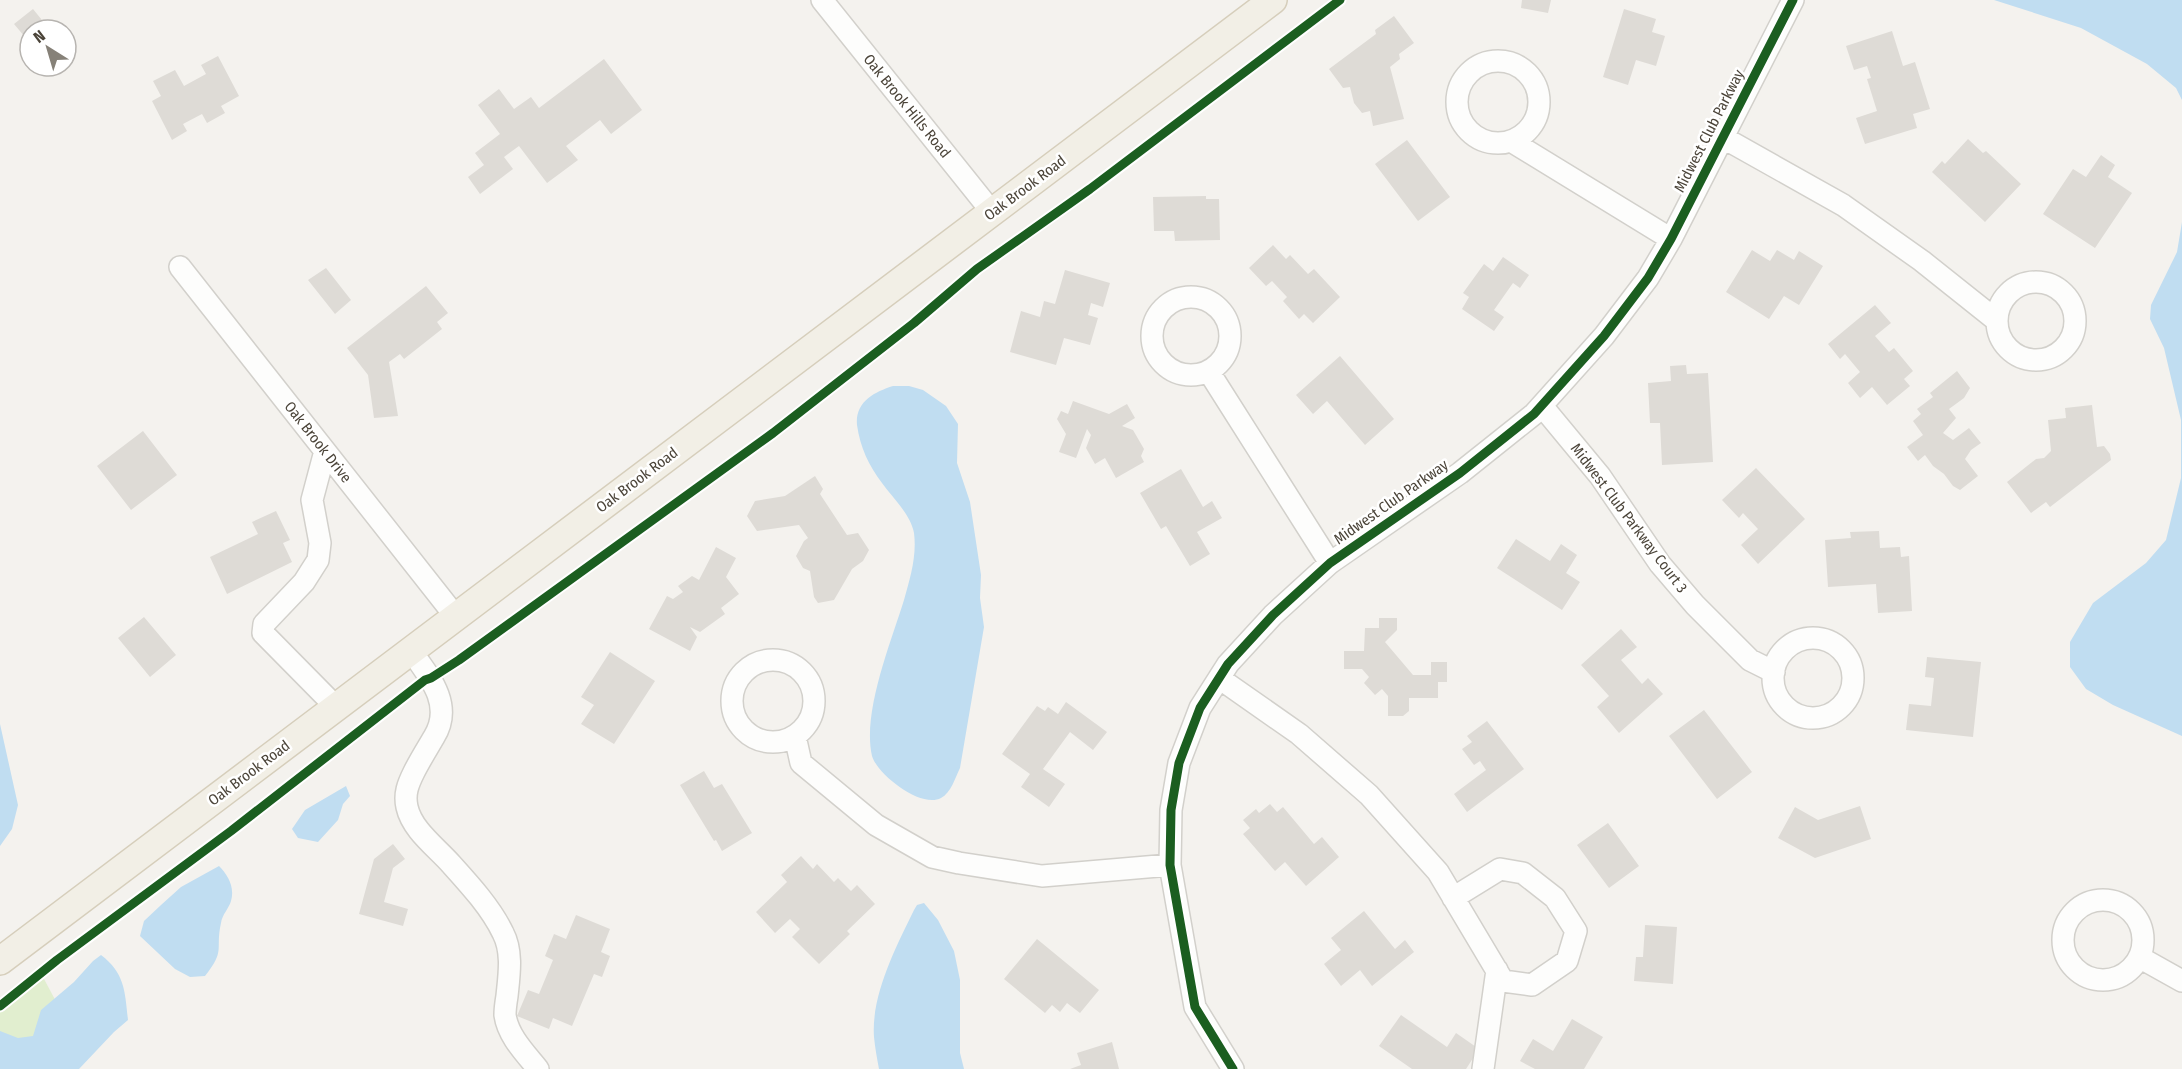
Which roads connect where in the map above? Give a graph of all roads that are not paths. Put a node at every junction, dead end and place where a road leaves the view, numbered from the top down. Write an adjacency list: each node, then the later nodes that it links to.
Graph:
1 (822, 0): 6 (street, Oak Brook Hills Road)
2 (1273, 0): 6 (main road, Oak Brook Road)
3 (1793, 0): 4 (street, Midwest Club Parkway)
4 (1722, 137): 7 (street, Midwest Club Parkway); 9 (street)
5 (1511, 141): 7 (street)
6 (992, 213): 14 (main road, Oak Brook Road)
7 (1671, 239): 11 (street, Midwest Club Parkway)
8 (180, 267): 12 (street, Oak Brook Drive)
9 (1996, 320)
10 (1209, 372): 13 (street)
11 (1542, 406): 13 (street, Midwest Club Parkway); 16 (street, Midwest Club Parkway Court 3)
12 (325, 451): 14 (street, Oak Brook Drive); 18 (street)
13 (1330, 563): 17 (street, Midwest Club Parkway)
14 (456, 617): 15 (main road, Oak Brook Road)
15 (411, 651): 18 (main road, Oak Brook Road); 26 (street)
16 (1774, 672)
17 (1219, 678): 20 (street, Midwest Club Parkway); 21 (street)
18 (336, 707): 23 (main road, Oak Brook Road)
19 (795, 736): 20 (street)
20 (1170, 865): 27 (street, Midwest Club Parkway)
21 (1453, 898): 24 (street); 24 (street)
22 (2139, 957): 25 (street)
23 (0, 961)
24 (1497, 970): 28 (street)
25 (2182, 981)
26 (538, 1069)
27 (1233, 1069)
28 (1482, 1069)

